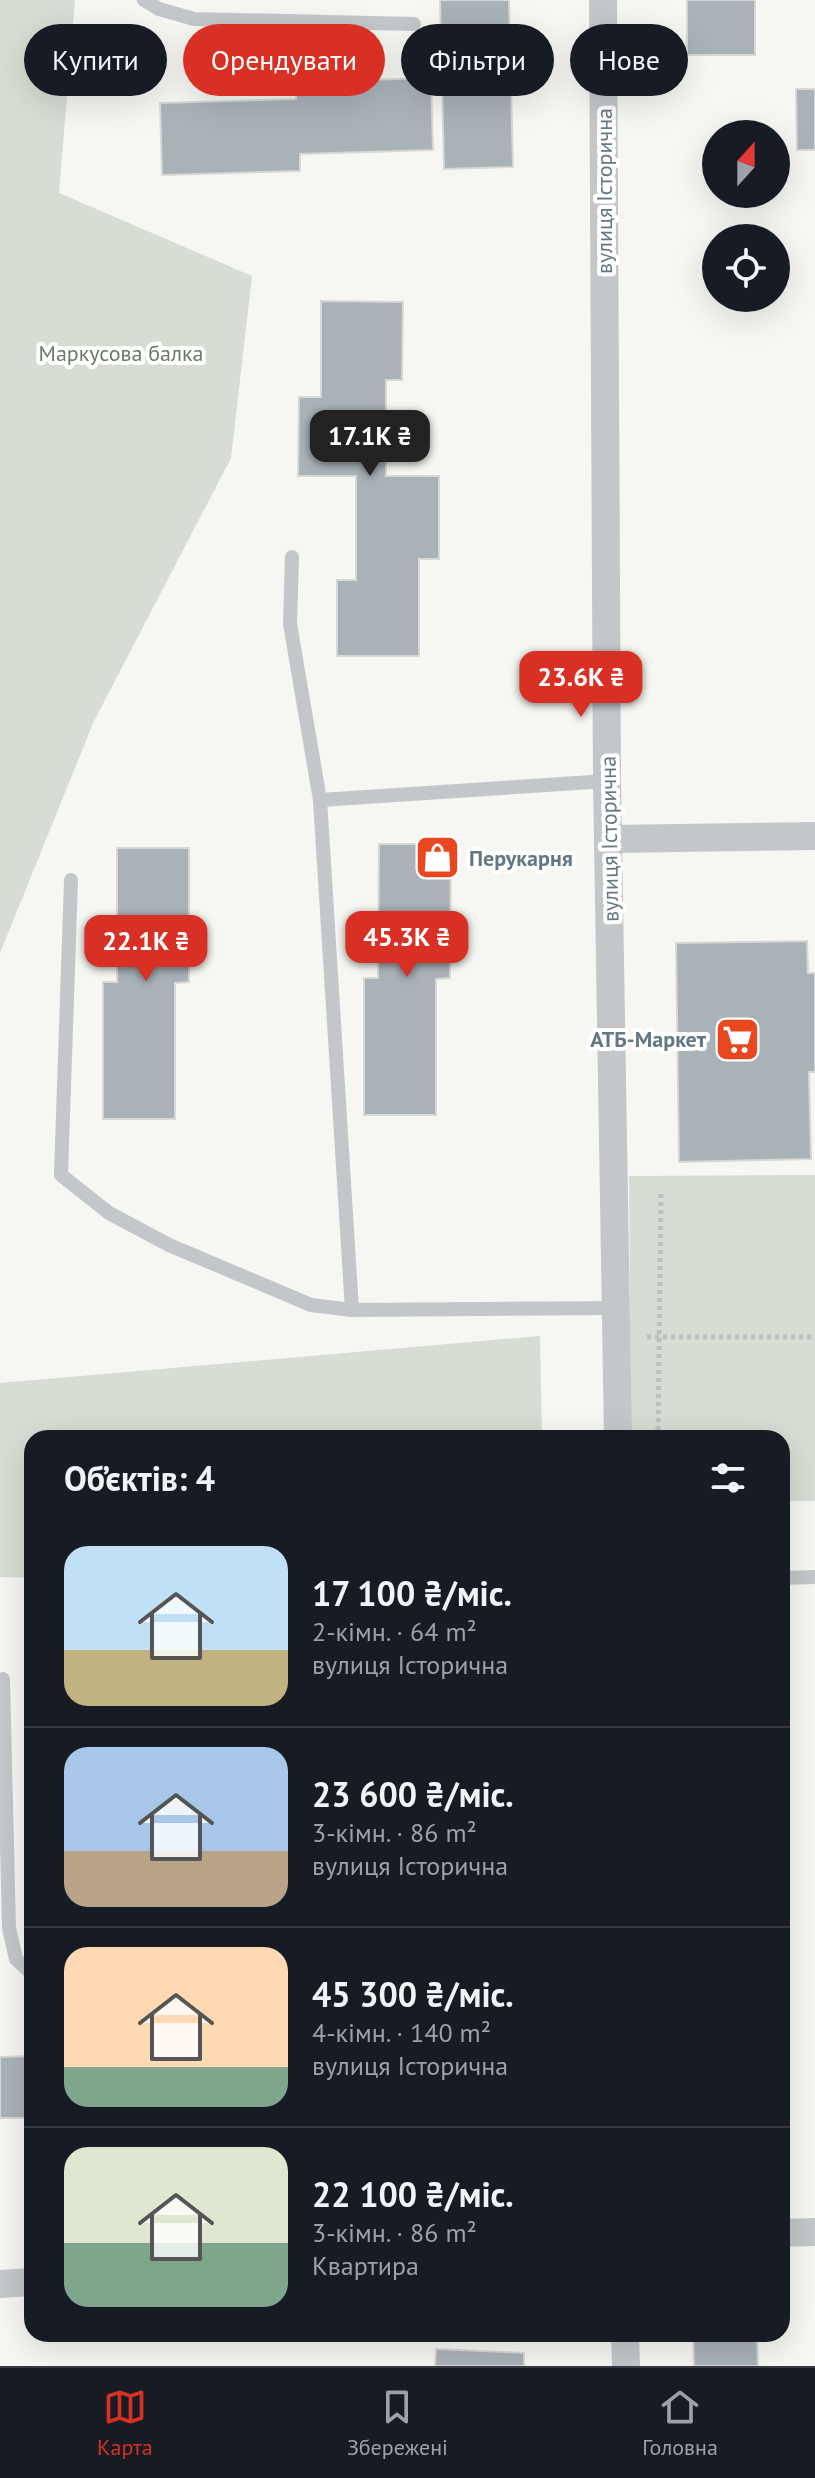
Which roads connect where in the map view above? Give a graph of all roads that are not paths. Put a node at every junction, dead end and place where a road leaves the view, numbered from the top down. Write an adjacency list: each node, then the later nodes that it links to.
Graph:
1 (144, 0): 3 (lane)
2 (603, 0): 5 (street, вулиця Історична)
3 (414, 24)
4 (292, 557): 6 (lane)
5 (607, 781): 6 (lane); 8 (street, вулиця Історична)
6 (320, 800): 11 (lane)
7 (815, 836): 8 (street)
8 (609, 839): 10 (street, вулиця Історична)
9 (71, 880): 11 (lane)
10 (617, 1308): 11 (lane); 12 (street, вулиця Історична)
11 (352, 1310)
12 (618, 1430)
13 (815, 1577): 14 (lane)
14 (790, 1578)
15 (3, 1679): 16 (lane)
16 (24, 1966)
17 (815, 2232): 18 (street)
18 (790, 2233)
19 (24, 2282): 20 (street)
20 (0, 2284)
21 (625, 2342): 22 (street)
22 (626, 2366)

